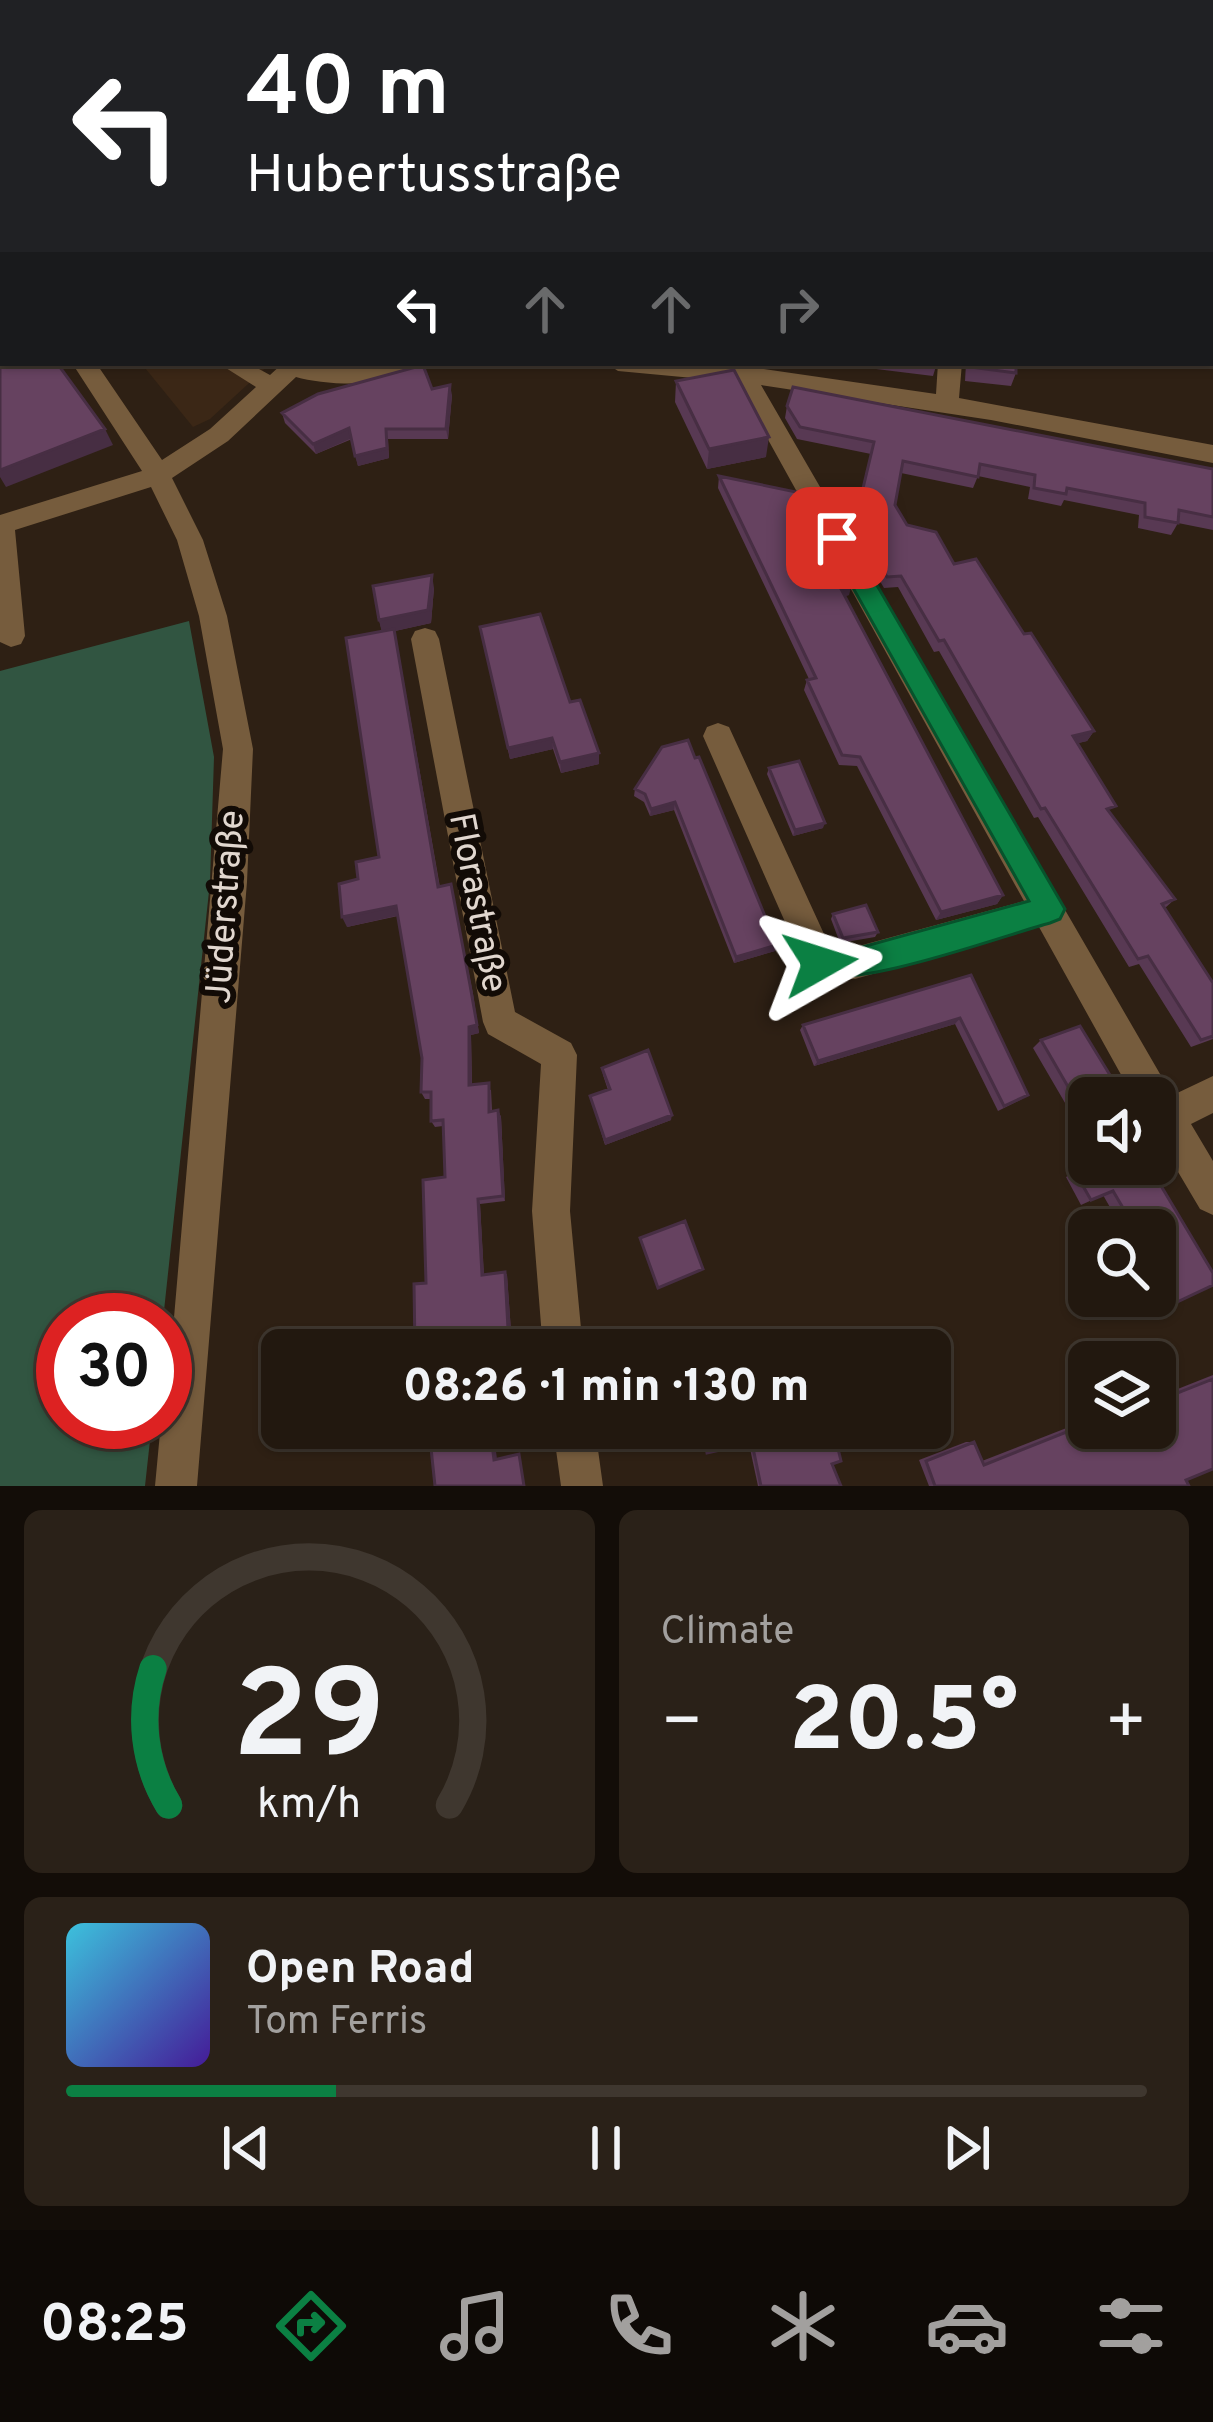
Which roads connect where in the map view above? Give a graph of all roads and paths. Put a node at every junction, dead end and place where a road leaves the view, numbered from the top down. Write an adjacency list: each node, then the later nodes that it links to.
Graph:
1 (85, 366): 12 (street, Jüderstraße)
2 (235, 366): 9 (street)
3 (294, 366): 9 (street)
4 (297, 366): 5 (street)
5 (407, 366)
6 (652, 366): 8 (street)
7 (950, 366): 10 (street)
8 (743, 374): 10 (street); 17 (street)
9 (272, 386): 12 (street)
10 (947, 401): 11 (street)
11 (1213, 454)
12 (158, 475): 13 (street); 25 (street, Jüderstraße)
13 (1, 525): 14 (street)
14 (11, 635)
15 (425, 639): 23 (street, Florastraße)
16 (718, 736): 17 (street)
17 (1050, 909): 18 (street)
18 (1143, 1077)
19 (1213, 1094): 20 (street)
20 (1176, 1101)
21 (1176, 1135): 22 (street)
22 (1213, 1196)
23 (561, 1329)
24 (577, 1449): 26 (street)
25 (176, 1486)
26 (582, 1486)

